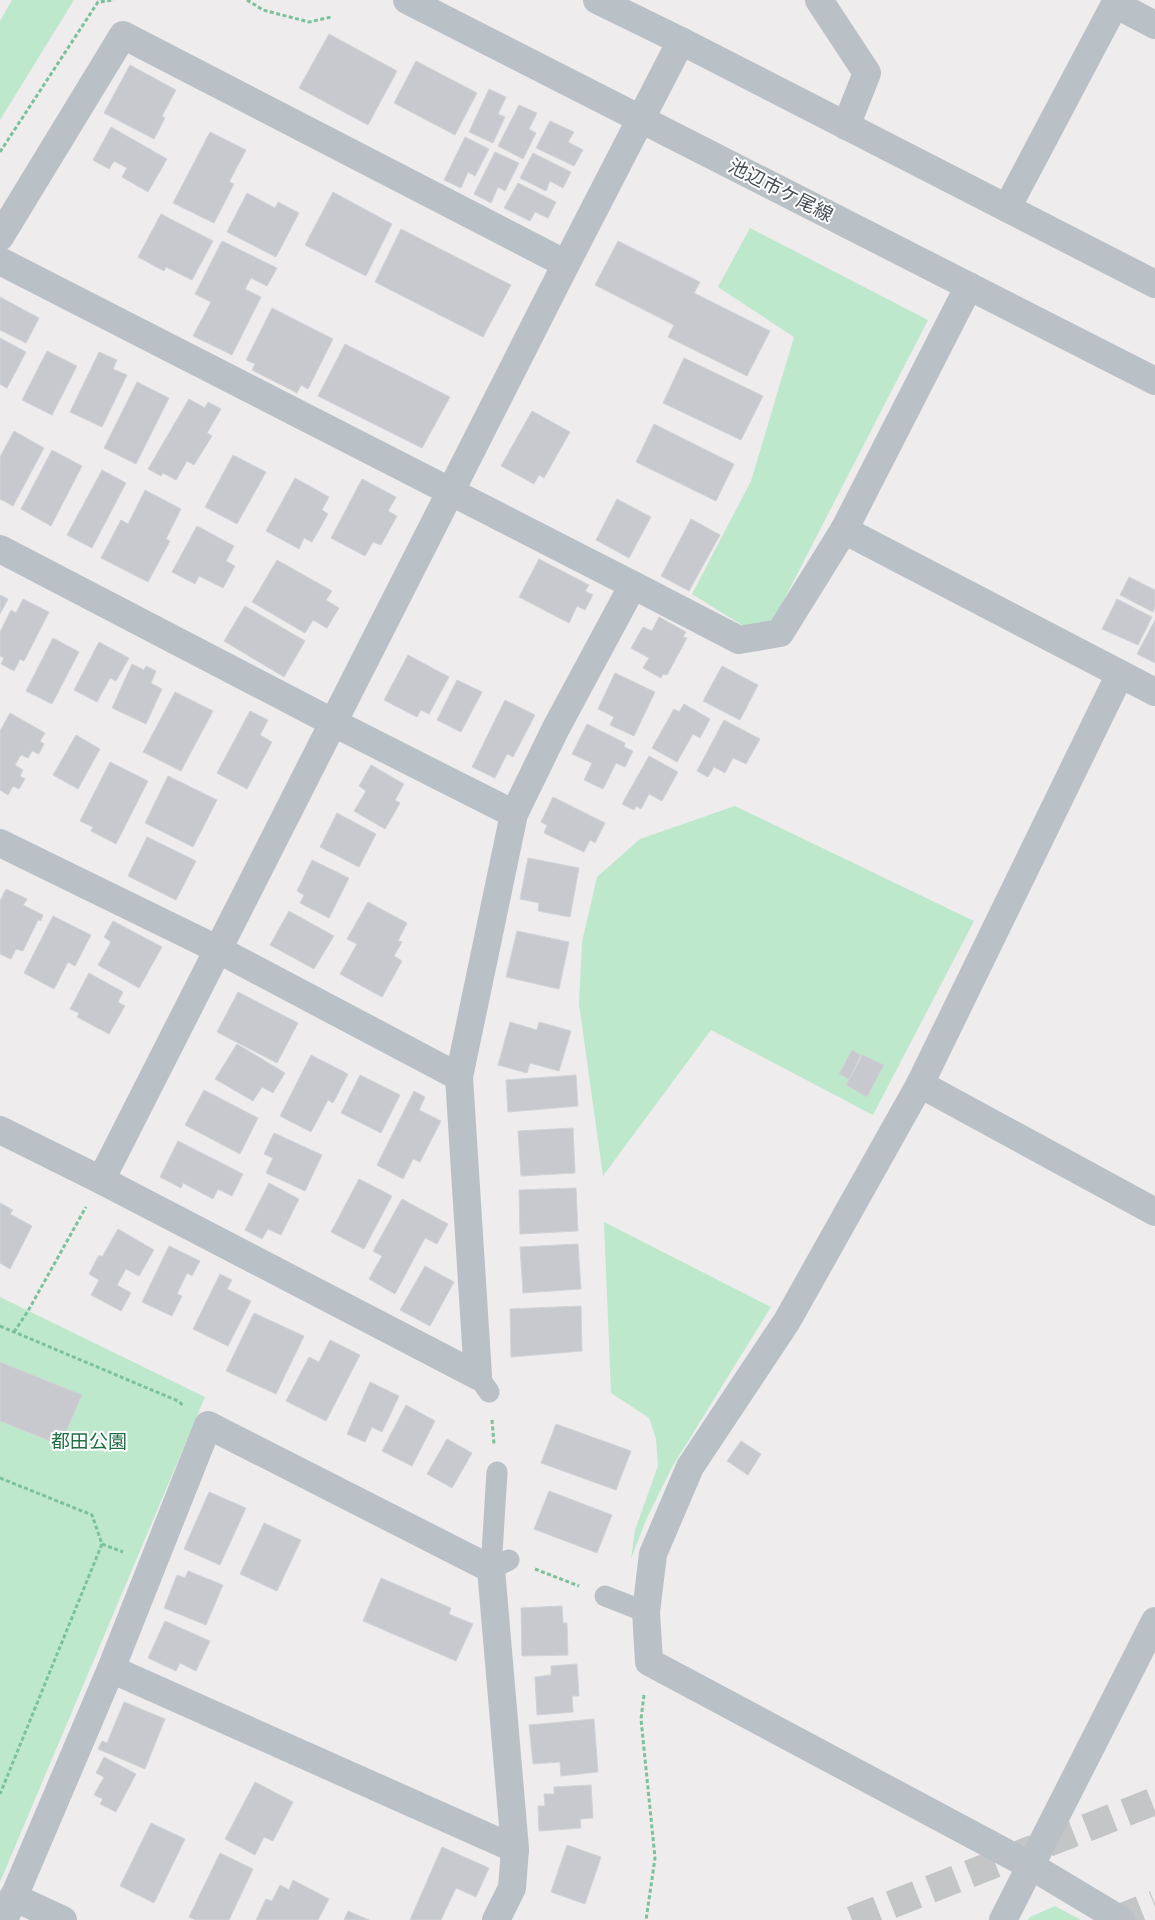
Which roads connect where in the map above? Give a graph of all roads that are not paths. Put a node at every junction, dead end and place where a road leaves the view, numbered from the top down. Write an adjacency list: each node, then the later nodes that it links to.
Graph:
1 (407, 0): 6 (street, 池辺市ケ尾線)
2 (597, 0): 5 (street)
3 (820, 0): 7 (street)
4 (1155, 25): 8 (street)
5 (681, 41): 6 (street); 7 (street)
6 (641, 119): 11 (street); 13 (street, 池辺市ケ尾線)
7 (846, 126): 8 (street)
8 (1007, 208): 12 (street)
9 (0, 237): 11 (street)
10 (0, 261): 15 (street)
11 (566, 264): 15 (street)
12 (1155, 284)
13 (969, 286): 14 (street, 池辺市ケ尾線); 16 (street)
14 (1155, 381)
15 (452, 492): 18 (street); 21 (street)
16 (844, 530): 18 (street); 19 (street)
17 (0, 549): 21 (street)
18 (633, 585): 22 (street)
19 (1120, 674): 20 (street); 26 (street)
20 (1155, 692)
21 (334, 723): 22 (street); 24 (street)
22 (514, 814): 25 (street)
23 (0, 843): 24 (street)
24 (219, 950): 25 (street); 28 (street)
25 (459, 1077): 28 (street)
26 (920, 1084): 29 (street); 33 (street)
27 (0, 1130): 28 (street)
28 (102, 1180)
29 (1155, 1212)
30 (496, 1472): 31 (lane)
31 (500, 1564): 35 (street); 36 (street)
32 (605, 1596): 33 (lane)
33 (646, 1612): 37 (street)
34 (1155, 1621): 37 (street)
35 (111, 1669): 36 (street); 38 (street)
36 (515, 1849): 40 (street)
37 (1031, 1866): 41 (street); 42 (street)
38 (9, 1909): 39 (street)
39 (63, 1920)
40 (496, 1920)
41 (1003, 1920)
42 (1121, 1920)

